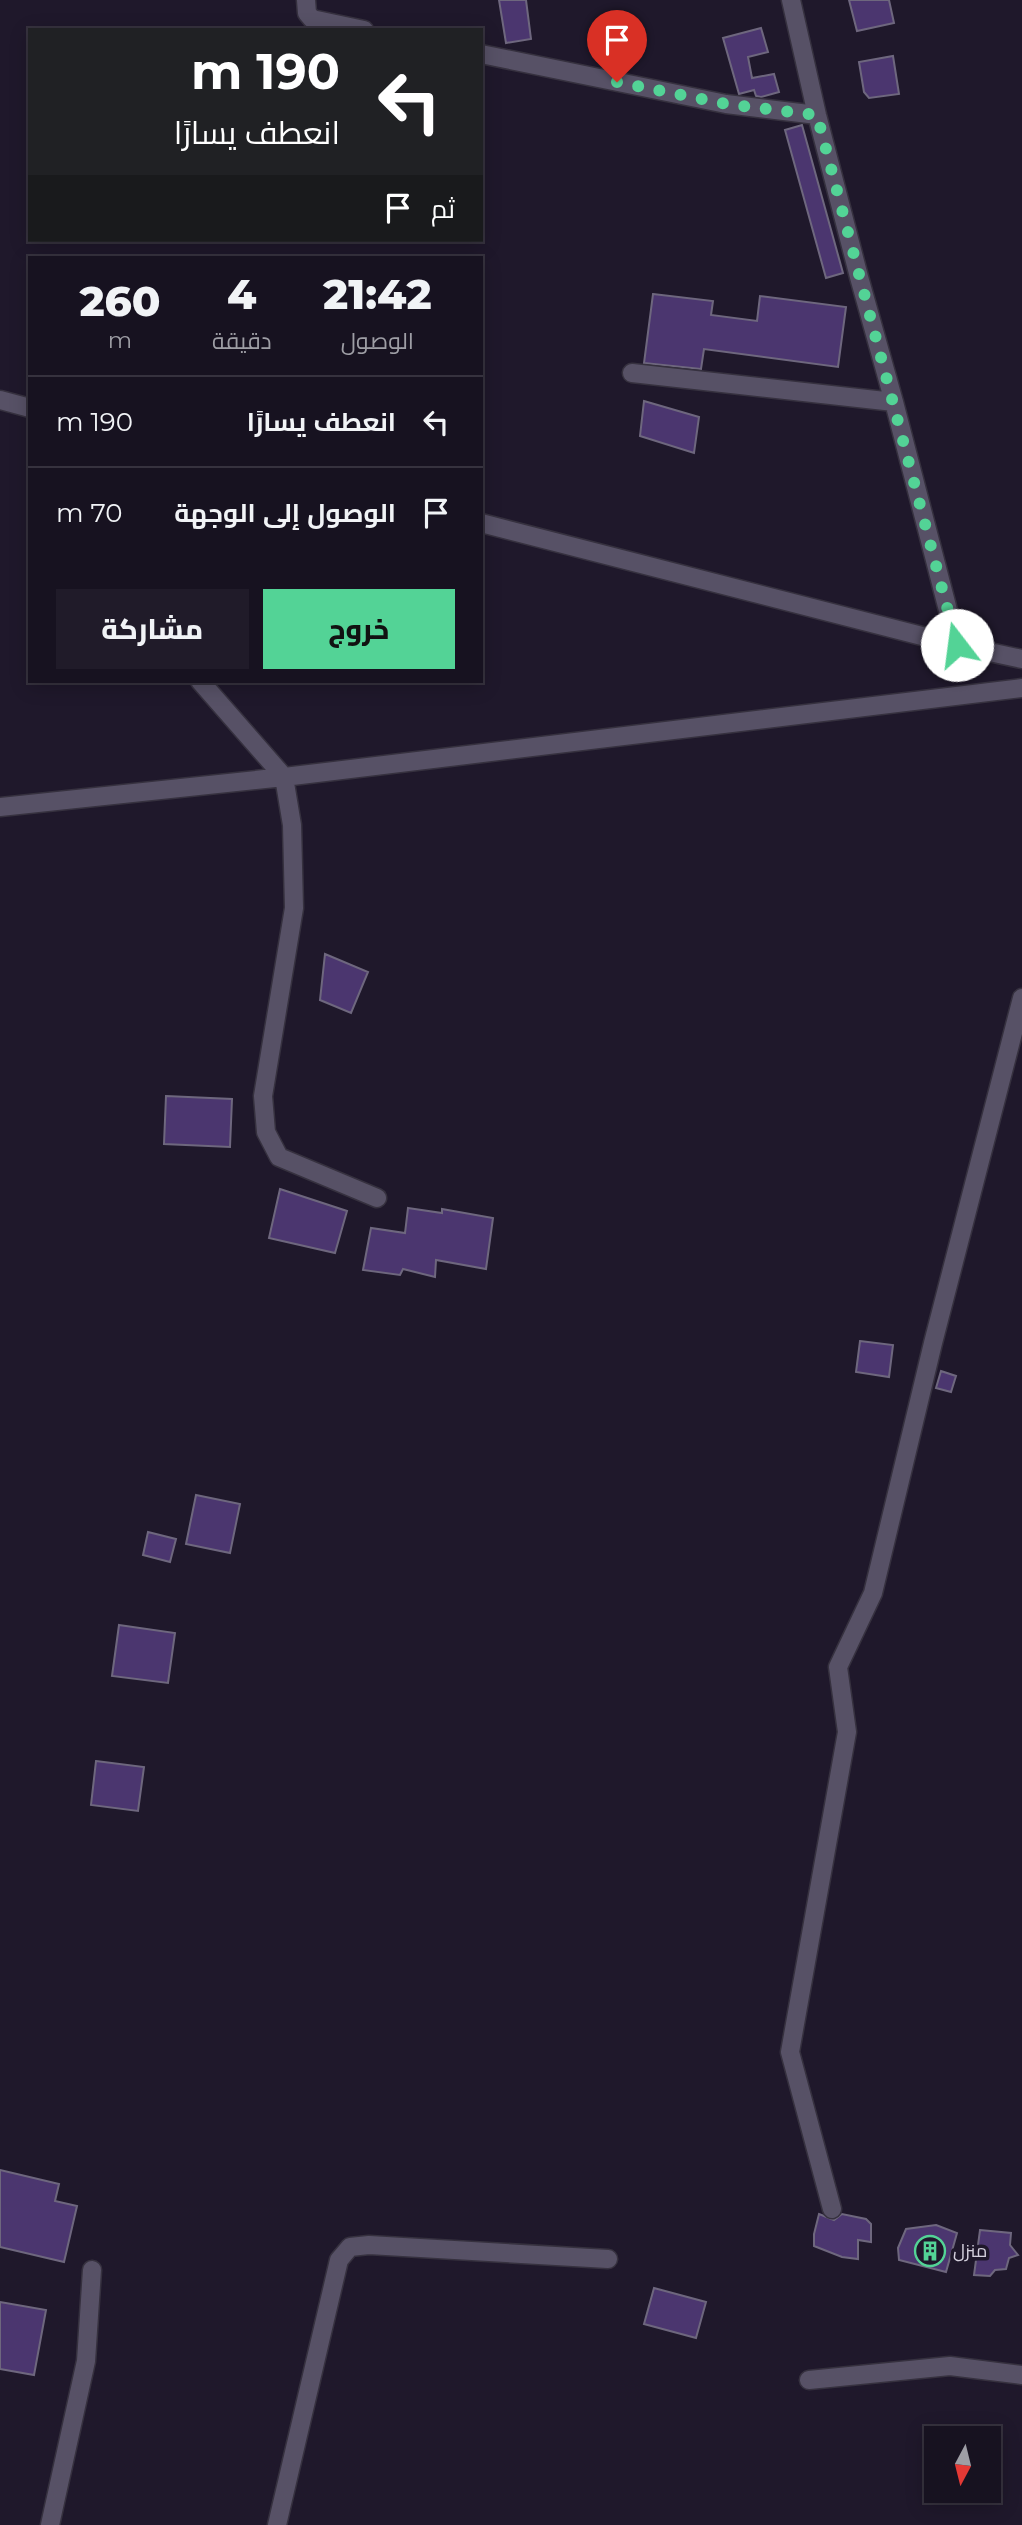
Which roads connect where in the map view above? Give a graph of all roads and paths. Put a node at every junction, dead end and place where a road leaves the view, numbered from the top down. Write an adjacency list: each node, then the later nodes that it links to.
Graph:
1 (306, 0): 3 (street)
2 (790, 0): 5 (street)
3 (355, 28)
4 (483, 54): 5 (street)
5 (817, 115): 8 (street)
6 (632, 373): 8 (street)
7 (0, 400): 9 (street)
8 (894, 402): 11 (street)
9 (28, 407)
10 (483, 524): 11 (street)
11 (957, 645): 12 (street)
12 (1022, 659)
13 (202, 683): 15 (street)
14 (1022, 688): 15 (street)
15 (284, 777): 16 (street); 18 (street)
16 (0, 807)
17 (1022, 998): 19 (street)
18 (377, 1198)
19 (831, 2209)
20 (608, 2259): 25 (street)
21 (92, 2270): 24 (street)
22 (1022, 2375): 23 (street)
23 (809, 2380)
24 (50, 2525)
25 (277, 2525)

